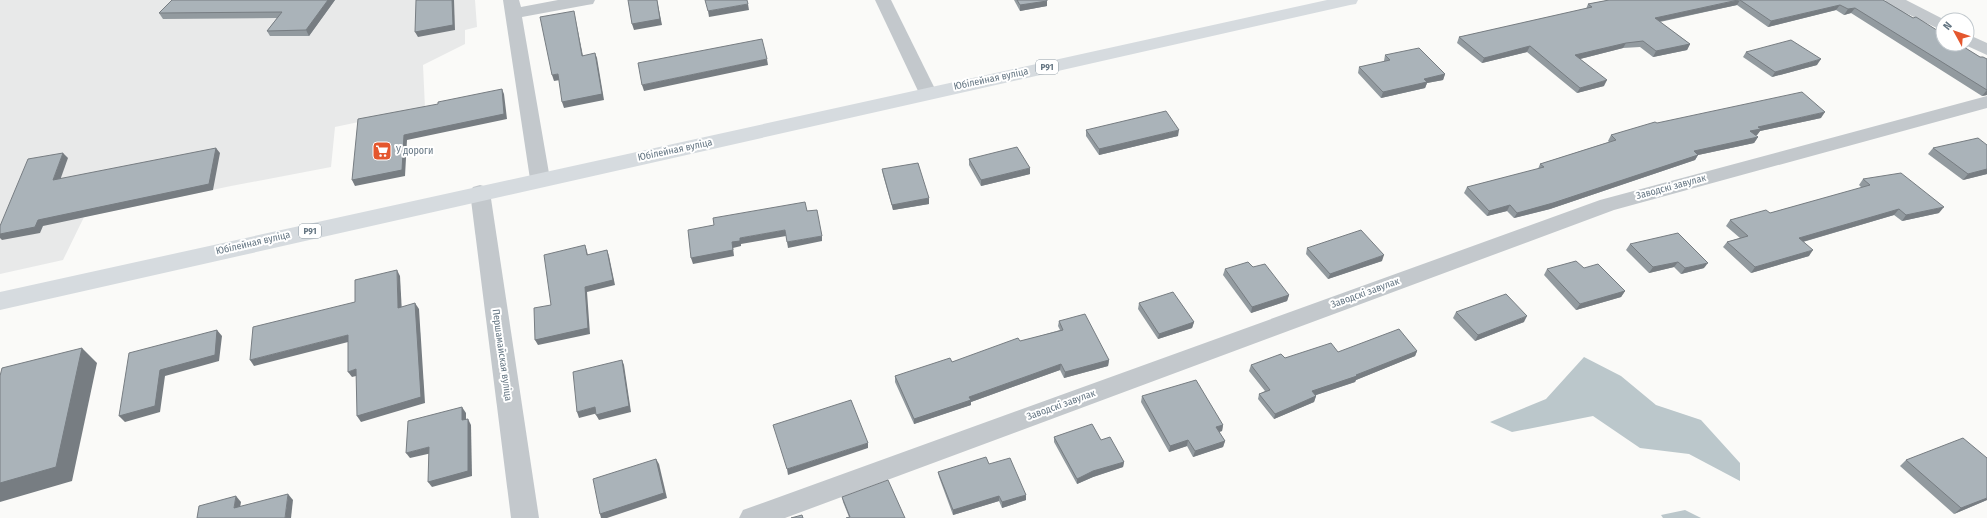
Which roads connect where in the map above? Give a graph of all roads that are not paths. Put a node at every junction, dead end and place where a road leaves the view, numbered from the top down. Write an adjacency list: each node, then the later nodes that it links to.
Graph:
1 (587, 0): 5 (street)
2 (883, 0): 9 (street)
3 (1350, 0): 9 (main road, Юбілейная вуліца / Р91)
4 (1893, 0): 6 (street)
5 (512, 6): 11 (street)
6 (1935, 22)
7 (1975, 43): 8 (street)
8 (1987, 50)
9 (928, 93): 11 (main road, Юбілейная вуліца / Р91)
10 (1987, 102): 15 (street, Заводскі завулак)
11 (540, 179): 12 (main road, Юбілейная вуліца / Р91)
12 (480, 192): 13 (main road, Юбілейная вуліца / Р91); 14 (street, Першамайская вуліца)
13 (0, 301)
14 (525, 518)
15 (753, 518)

